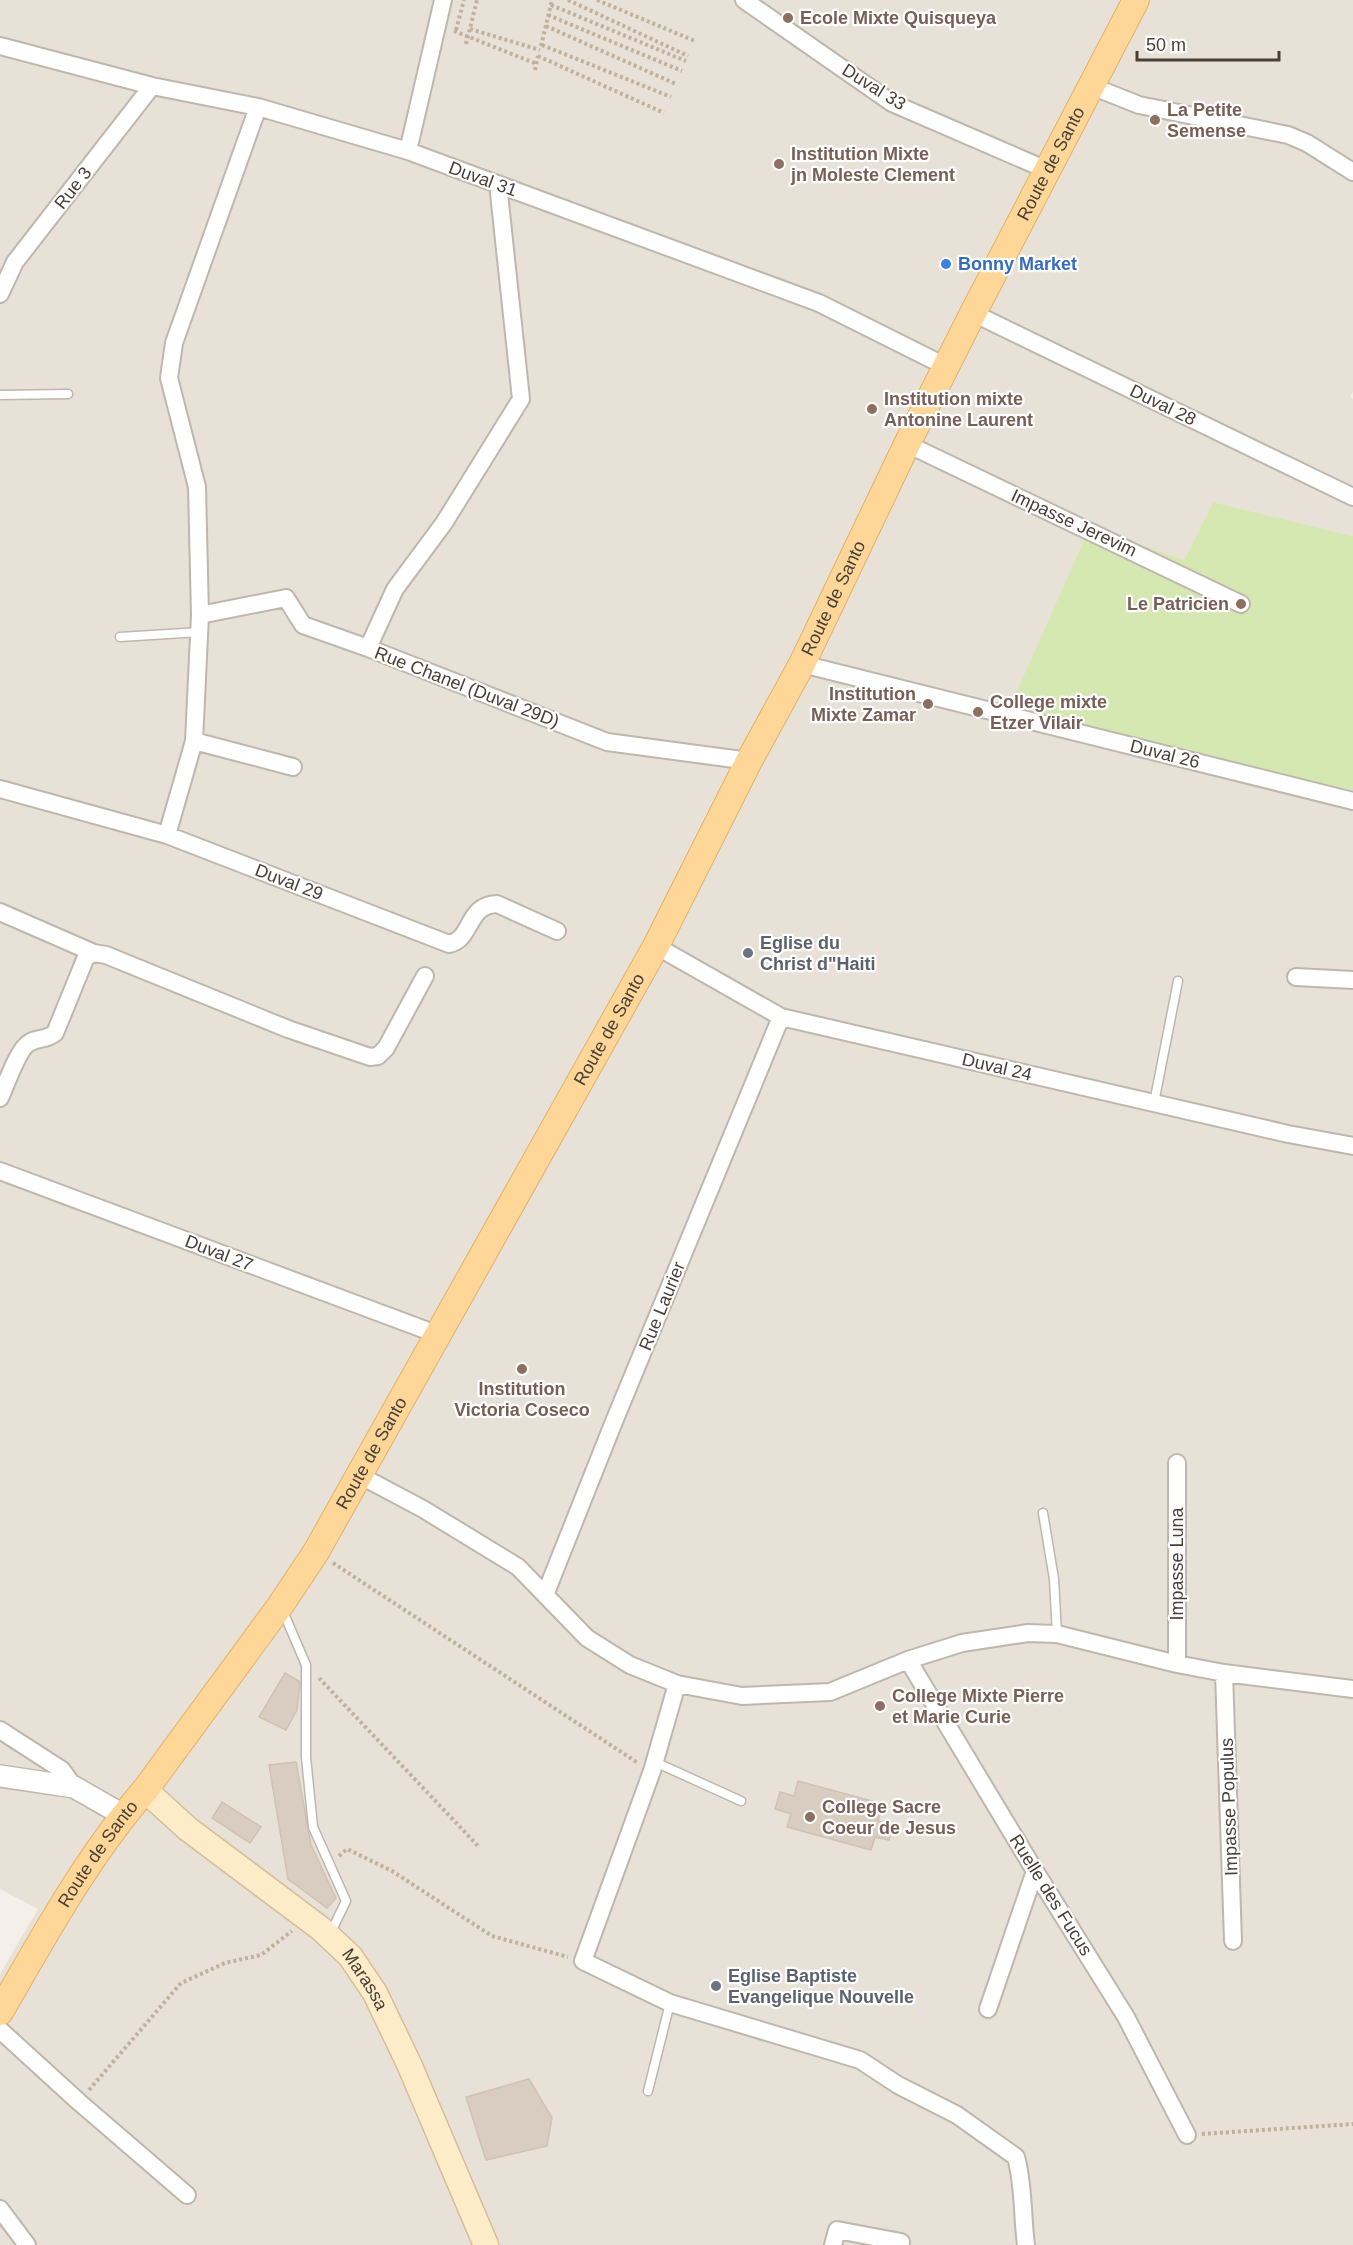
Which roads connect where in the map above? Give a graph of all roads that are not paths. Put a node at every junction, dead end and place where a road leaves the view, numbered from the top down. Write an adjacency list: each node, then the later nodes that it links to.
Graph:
1 (443, 0): 8 (street)
2 (744, 0): 9 (street, Duval 33)
3 (1137, 0): 6 (main road, Route de Santo)
4 (0, 46): 5 (street, Duval 31)
5 (152, 86): 7 (street, Duval 31); 12 (street, Rue 3)
6 (1091, 86): 9 (main road, Route de Santo); 10 (street)
7 (258, 107): 8 (street, Duval 31); 20 (street)
8 (408, 151): 11 (street, Duval 31)
9 (1047, 170): 13 (main road, Route de Santo)
10 (1353, 172)
11 (498, 184): 14 (street, Duval 31); 22 (street)
12 (0, 294)
13 (973, 313): 14 (main road, Route de Santo); 18 (street, Duval 28)
14 (946, 367): 17 (main road, Route de Santo)
15 (68, 394): 16 (lane)
16 (0, 395)
17 (907, 444): 19 (street, Impasse Jerevim); 23 (main road, Route de Santo)
18 (1353, 497)
19 (1241, 604)
20 (200, 623): 21 (lane); 22 (street, Rue Chanel (Duval 29D)); 24 (street)
21 (120, 637)
22 (368, 648): 25 (street, Rue Chanel (Duval 29D))
23 (802, 664): 25 (main road, Route de Santo); 28 (street, Duval 26)
24 (194, 741): 26 (street); 29 (street)
25 (749, 761): 32 (main road, Route de Santo)
26 (293, 767)
27 (0, 789): 29 (street, Duval 29)
28 (1353, 801)
29 (167, 835): 31 (street, Duval 29)
30 (0, 912): 33 (street)
31 (557, 931)
32 (656, 946): 38 (street, Duval 24); 43 (main road, Route de Santo)
33 (94, 953): 34 (street); 39 (street)
34 (425, 976)
35 (1296, 977): 36 (street)
36 (1353, 980)
37 (1178, 981): 40 (lane)
38 (781, 1017): 40 (street, Duval 24); 47 (street, Rue Laurier)
39 (0, 1098)
40 (1154, 1103): 41 (street, Duval 24)
41 (1353, 1146)
42 (0, 1171): 43 (street, Duval 27)
43 (439, 1335): 45 (main road, Route de Santo)
44 (1177, 1463): 51 (street, Impasse Luna)
45 (359, 1475): 47 (street); 48 (main road, Route de Santo)
46 (1043, 1513): 49 (lane)
47 (545, 1595): 53 (street)
48 (280, 1605): 59 (main road, Route de Santo); 63 (lane)
49 (1057, 1634): 50 (street); 51 (street)
50 (908, 1660): 53 (street); 62 (street, Ruelle des Fucus)
51 (1177, 1664): 52 (street)
52 (1224, 1673): 54 (street); 64 (street, Impasse Populus)
53 (677, 1684): 56 (street)
54 (1353, 1689)
55 (0, 1730): 58 (street)
56 (653, 1767): 60 (lane); 65 (street)
57 (0, 1776): 58 (street)
58 (74, 1787): 61 (street)
59 (145, 1790): 61 (main road, Route de Santo); 63 (main road, Marassa)
60 (741, 1801)
61 (123, 1815): 67 (main road, Route de Santo)
62 (1035, 1871): 66 (street); 70 (street, Ruelle des Fucus)
63 (329, 1936): 75 (main road, Marassa)
64 (1233, 1941)
65 (670, 2002): 69 (lane); 77 (street)
66 (988, 2009)
67 (0, 2012)
68 (0, 2030): 71 (street)
69 (648, 2091)
70 (1187, 2135)
71 (188, 2194)
72 (0, 2209): 74 (street)
73 (901, 2242): 76 (street)
74 (27, 2245)
75 (486, 2245)
76 (833, 2245)
77 (1026, 2245)

